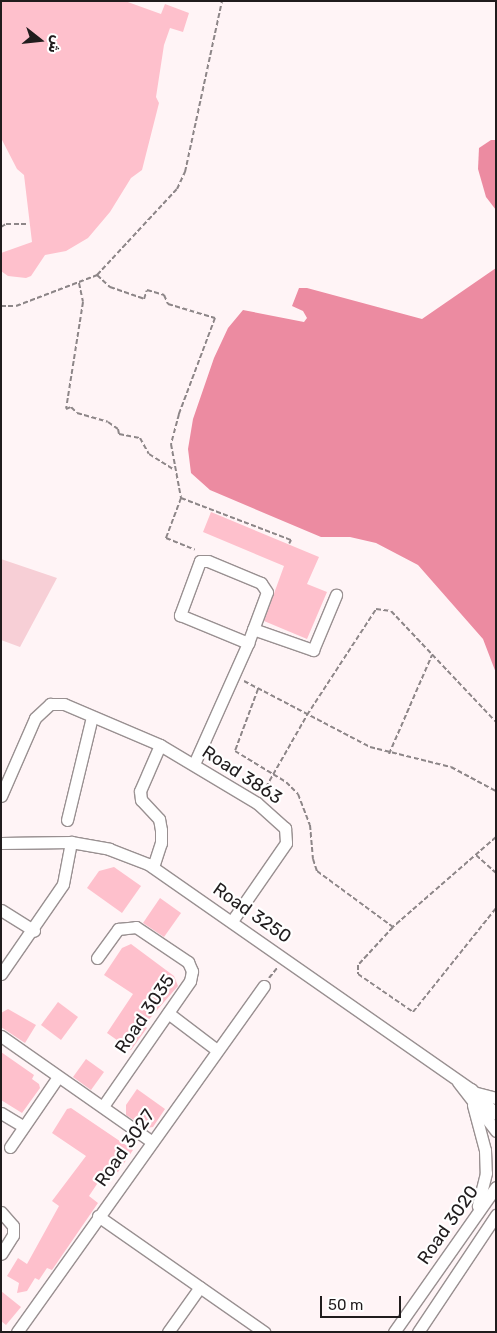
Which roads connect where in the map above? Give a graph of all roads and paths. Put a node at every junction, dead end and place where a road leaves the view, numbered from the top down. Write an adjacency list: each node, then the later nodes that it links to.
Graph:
1 (222, 1): 4 (path)
2 (29, 224): 3 (path)
3 (1, 227)
4 (97, 276): 5 (path); 7 (path)
5 (79, 283): 6 (path); 7 (path)
6 (1, 306)
7 (173, 469): 8 (path)
8 (180, 498): 9 (path); 10 (path)
9 (289, 544)
10 (206, 560): 12 (street); 13 (street)
11 (336, 595): 12 (street)
12 (253, 629): 13 (street)
13 (248, 643): 15 (street)
14 (432, 655): 17 (path); 19 (path); 21 (path)
15 (232, 676): 16 (path); 22 (street)
16 (258, 689): 17 (path); 23 (path)
17 (307, 715): 21 (path); 23 (path)
18 (92, 717): 20 (street, Road 3863); 25 (street, Road 3863); 27 (street)
19 (496, 722)
20 (160, 745): 22 (street, Road 3863); 32 (street)
21 (389, 754): 24 (path)
22 (194, 764): 26 (street, Road 3863)
23 (273, 775): 26 (path); 37 (path)
24 (496, 791)
25 (1, 796)
26 (257, 803): 36 (street, Road 3863)
27 (67, 820)
28 (496, 837): 31 (path)
29 (71, 842): 30 (street, Road 3250); 32 (street, Road 3250); 38 (street)
30 (1, 843)
31 (476, 855): 33 (path); 37 (path)
32 (153, 867): 36 (street, Road 3250)
33 (496, 873)
34 (496, 908): 37 (path)
35 (1, 910): 38 (street)
36 (232, 921): 40 (street, Road 3250)
37 (393, 927)
38 (34, 931): 41 (street)
39 (97, 958): 43 (street, Road 3035)
40 (284, 958): 42 (path); 47 (street, Road 3250)
41 (1, 974)
42 (264, 986): 45 (street, Road 3027)
43 (168, 1013): 45 (street); 51 (street, Road 3035)
44 (1, 1036): 46 (street)
45 (217, 1050): 56 (street, Road 3027)
46 (58, 1077): 51 (street); 54 (street)
47 (457, 1080): 48 (street, Road 3250); 50 (street, Road 3250)
48 (477, 1093): 49 (street); 53 (street, Road 3250)
49 (496, 1098)
50 (473, 1105): 55 (street, Road 3250); 62 (street)
51 (103, 1106): 56 (street)
52 (1, 1113): 54 (street)
53 (496, 1114)
54 (23, 1126): 57 (street)
55 (496, 1131)
56 (152, 1141): 61 (street, Road 3027)
57 (10, 1147)
58 (496, 1187): 62 (street, Road 3020)
59 (1, 1212): 63 (street)
60 (496, 1215): 69 (street, Road 3020)
61 (98, 1216): 64 (street); 65 (street, Road 3027)
62 (474, 1218): 68 (street, Road 3020)
63 (1, 1254)
64 (200, 1287): 66 (street); 67 (street)
65 (18, 1332)
66 (168, 1332)
67 (264, 1332)
68 (394, 1332)
69 (418, 1332)

